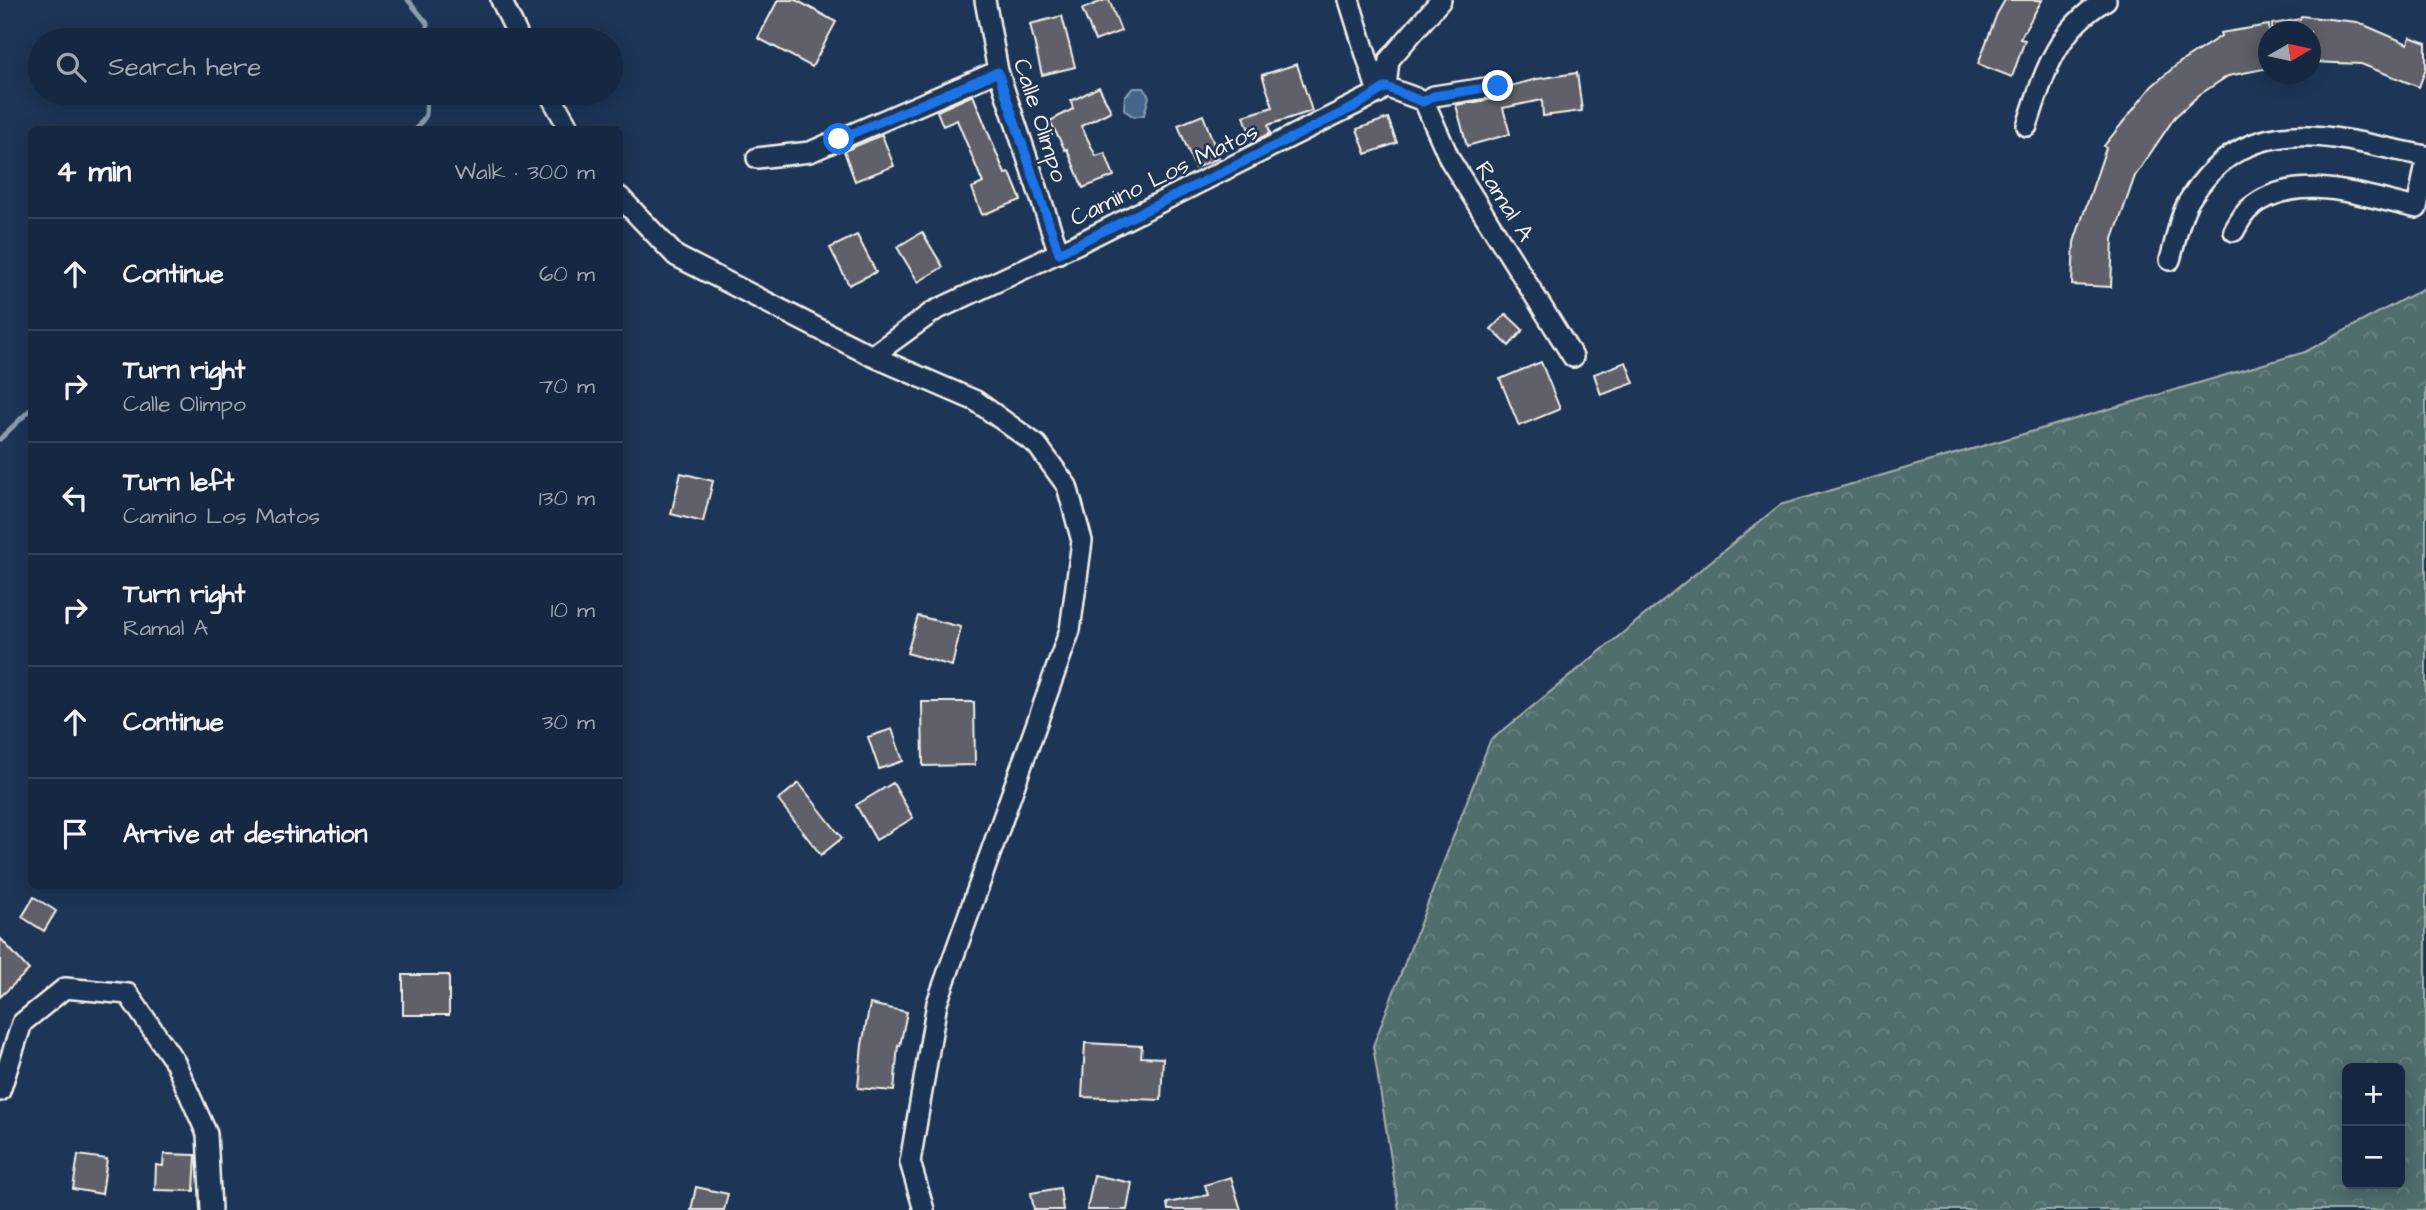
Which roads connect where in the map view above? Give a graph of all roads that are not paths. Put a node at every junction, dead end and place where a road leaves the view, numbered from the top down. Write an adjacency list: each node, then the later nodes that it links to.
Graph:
1 (985, 0): 7 (street, Calle Olimpo)
2 (1349, 0): 9 (street)
3 (1441, 0): 9 (street)
4 (2106, 0): 12 (street)
5 (508, 6): 6 (street)
6 (516, 28)
7 (998, 72): 15 (street); 19 (street, Calle Olimpo)
8 (1498, 86): 10 (street)
9 (1382, 90): 10 (street); 19 (street, Camino Los Matos)
10 (1423, 102): 22 (street, Ramal A)
11 (556, 105): 13 (street)
12 (2027, 125)
13 (568, 126)
14 (2426, 156): 20 (street)
15 (757, 158)
16 (2426, 163): 18 (street)
17 (623, 200): 21 (street)
18 (2234, 231)
19 (1059, 253): 21 (street, Camino Los Matos)
20 (2170, 260)
21 (872, 356): 25 (street)
22 (1573, 357)
23 (0, 1091): 24 (street)
24 (211, 1210)
25 (924, 1210)

